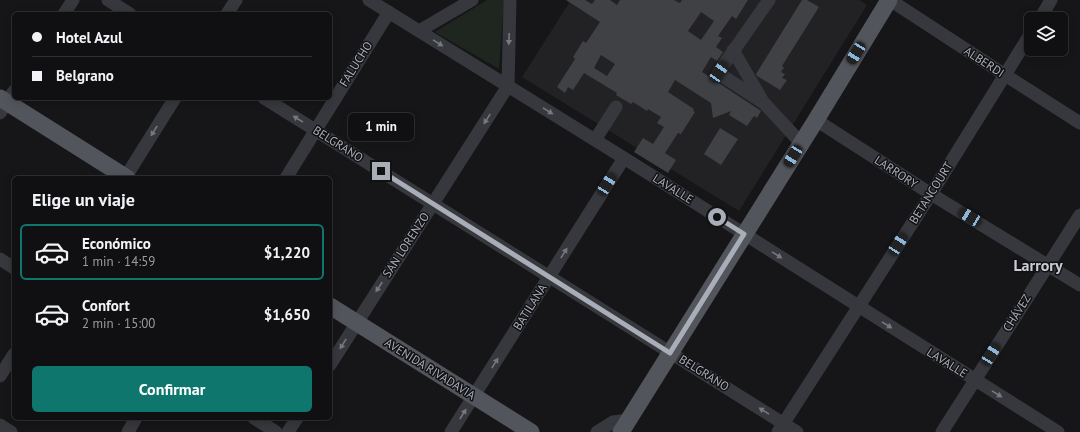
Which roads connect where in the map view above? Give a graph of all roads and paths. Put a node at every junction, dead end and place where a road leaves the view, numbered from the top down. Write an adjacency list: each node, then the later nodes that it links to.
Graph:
1 (73, 0): 10 (street)
2 (108, 0): 11 (street)
3 (236, 0): 12 (street)
4 (369, 0): 13 (street, LAVALLE)
5 (472, 0): 15 (street)
6 (510, 0): 19 (street, one-way to 19)
7 (769, 0): 17 (street)
8 (889, 0): 18 (street, ALBERDI); 25 (main road)
9 (1052, 0): 14 (street)
10 (65, 12)
11 (127, 12)
12 (228, 12)
13 (388, 12): 15 (street, LAVALLE); 27 (street, FALUCHO)
14 (1044, 12)
15 (419, 31): 19 (street, LAVALLE, one-way to 19)
16 (1024, 45): 18 (street, BETANCOURT)
17 (733, 50): 23 (street); 23 (street)
18 (1005, 76): 26 (street, ALBERDI); 34 (street, BETANCOURT)
19 (508, 86): 28 (street, LAVALLE, one-way to 28); 35 (street, SAN LORENZO, one-way to 35)
20 (174, 100): 32 (street, one-way to 32)
21 (267, 100): 27 (street, BELGRANO, one-way to 21)
22 (5, 101): 31 (main road)
23 (764, 104): 29 (street)
24 (616, 107): 28 (street)
25 (816, 120): 29 (main road); 34 (street, LARRORY)
26 (1080, 123)
27 (316, 130): 33 (street, FALUCHO); 35 (street, BELGRANO)
28 (595, 140): 30 (street, LAVALLE)
29 (801, 143): 37 (main road)
30 (624, 158): 37 (street, LAVALLE); 41 (street, BATILANA, one-way to 30)
31 (123, 176)
32 (127, 176)
33 (287, 176)
34 (931, 194): 39 (street, LARRORY); 44 (street, BETANCOURT)
35 (432, 203): 41 (street, BELGRANO); 45 (street, SAN LORENZO, one-way to 45)
36 (1080, 214): 39 (street, CHÁVEZ)
37 (744, 234): 44 (street, LAVALLE, one-way to 44); 46 (main road)
38 (0, 259): 40 (street)
39 (1048, 265): 42 (street, LARRORY); 50 (street, CHÁVEZ)
40 (12, 267)
41 (549, 277): 46 (street, BELGRANO); 51 (street, BATILANA, one-way to 41)
42 (1080, 285)
43 (332, 307): 45 (main road, AVENIDA RIVADAVIA)
44 (858, 307): 50 (street, LAVALLE, one-way to 50); 57 (street, BETANCOURT)
45 (356, 322): 48 (street, SAN LORENZO, one-way to 48); 51 (main road, AVENIDA RIVADAVIA)
46 (670, 353): 56 (main road); 57 (street, BELGRANO, one-way to 46)
47 (12, 357): 49 (street)
48 (332, 362)
49 (0, 376)
50 (975, 380): 66 (street, CHÁVEZ); 67 (street, LAVALLE, one-way to 67)
51 (474, 396): 62 (street, BATILANA, one-way to 51); 63 (main road, AVENIDA RIVADAVIA)
52 (135, 420): 59 (street)
53 (257, 420): 60 (street)
54 (296, 420): 61 (street)
55 (0, 425): 58 (street)
56 (624, 426): 64 (street)
57 (781, 428): 65 (street, BELGRANO)
58 (11, 432)
59 (128, 432)
60 (276, 432)
61 (288, 432)
62 (452, 432)
63 (531, 432)
64 (597, 432)
65 (797, 432)
66 (942, 432)
67 (1058, 432)

